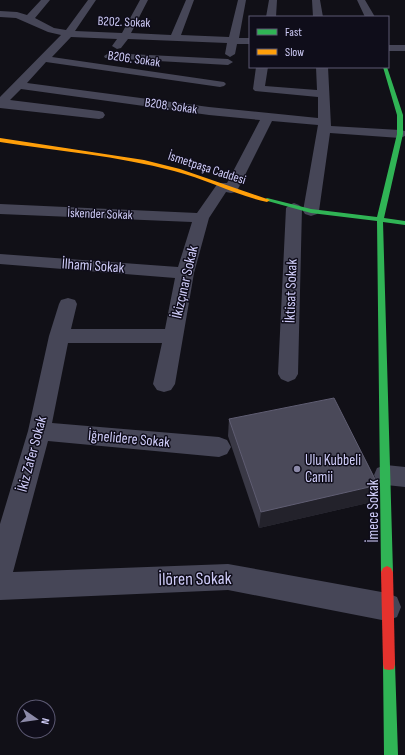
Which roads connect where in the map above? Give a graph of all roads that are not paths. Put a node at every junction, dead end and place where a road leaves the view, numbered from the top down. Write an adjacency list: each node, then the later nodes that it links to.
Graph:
1 (46, 0): 13 (street)
2 (92, 0): 14 (street)
3 (144, 0): 15 (street)
4 (190, 0): 16 (street)
5 (242, 0): 17 (street)
6 (273, 0): 10 (street)
7 (316, 0): 11 (street)
8 (361, 0): 12 (street)
9 (0, 14): 13 (street, B202. Sokak)
10 (271, 16)
11 (318, 16)
12 (369, 16)
13 (29, 19): 14 (street, B202. Sokak)
14 (68, 34): 15 (street, B202. Sokak); 22 (street)
15 (124, 36): 16 (street, B202. Sokak); 21 (street)
16 (175, 38): 17 (street, B202. Sokak)
17 (234, 40): 18 (street, B202. Sokak); 23 (street)
18 (249, 41)
19 (389, 48): 20 (street)
20 (405, 48)
21 (108, 56): 23 (street); 24 (street)
22 (45, 59): 24 (street, B206. Sokak); 29 (street)
23 (228, 62): 28 (street)
24 (99, 68): 28 (street, B206. Sokak)
25 (262, 68): 30 (street)
26 (322, 68): 30 (street, İktisat Sokak)
27 (385, 68): 36 (street, İmece Sokak)
28 (220, 84): 31 (street)
29 (18, 85): 32 (street); 34 (street, B208. Sokak)
30 (324, 94): 35 (street, İktisat Sokak)
31 (214, 96)
32 (0, 103): 33 (street)
33 (99, 115)
34 (268, 117): 35 (street, B208. Sokak); 38 (street, İkizçınar Sokak)
35 (325, 126): 36 (street, B208. Sokak); 40 (street, İktisat Sokak)
36 (400, 134): 42 (street, İmece Sokak)
37 (0, 140): 38 (street, İsmetpaşa Caddesi)
38 (227, 187): 40 (street, İsmetpaşa Caddesi); 41 (street, İkizçınar Sokak)
39 (0, 209): 41 (street, İskender Sokak)
40 (303, 210): 42 (street, İsmetpaşa Caddesi); 49 (street, İktisat Sokak)
41 (201, 218): 45 (street, İkizçınar Sokak)
42 (380, 220): 43 (street, İsmetpaşa Caddesi); 53 (street, İmece Sokak)
43 (405, 223)
44 (0, 259): 45 (street, İlhami Sokak)
45 (185, 273): 48 (street, İkizçınar Sokak)
46 (68, 304): 47 (street, İkiz Zafer Sokak)
47 (59, 336): 48 (street); 51 (street, İkiz Zafer Sokak)
48 (172, 336): 50 (street, İkizçınar Sokak)
49 (288, 374)
50 (164, 384)
51 (39, 431): 52 (street, İğnelidere Sokak); 54 (street, İkiz Zafer Sokak)
52 (220, 447)
53 (396, 476): 56 (street, İmece Sokak)
54 (0, 570)
55 (0, 586): 56 (street, İlören Sokak)
56 (387, 607): 57 (street, İmece Sokak)
57 (395, 748)

